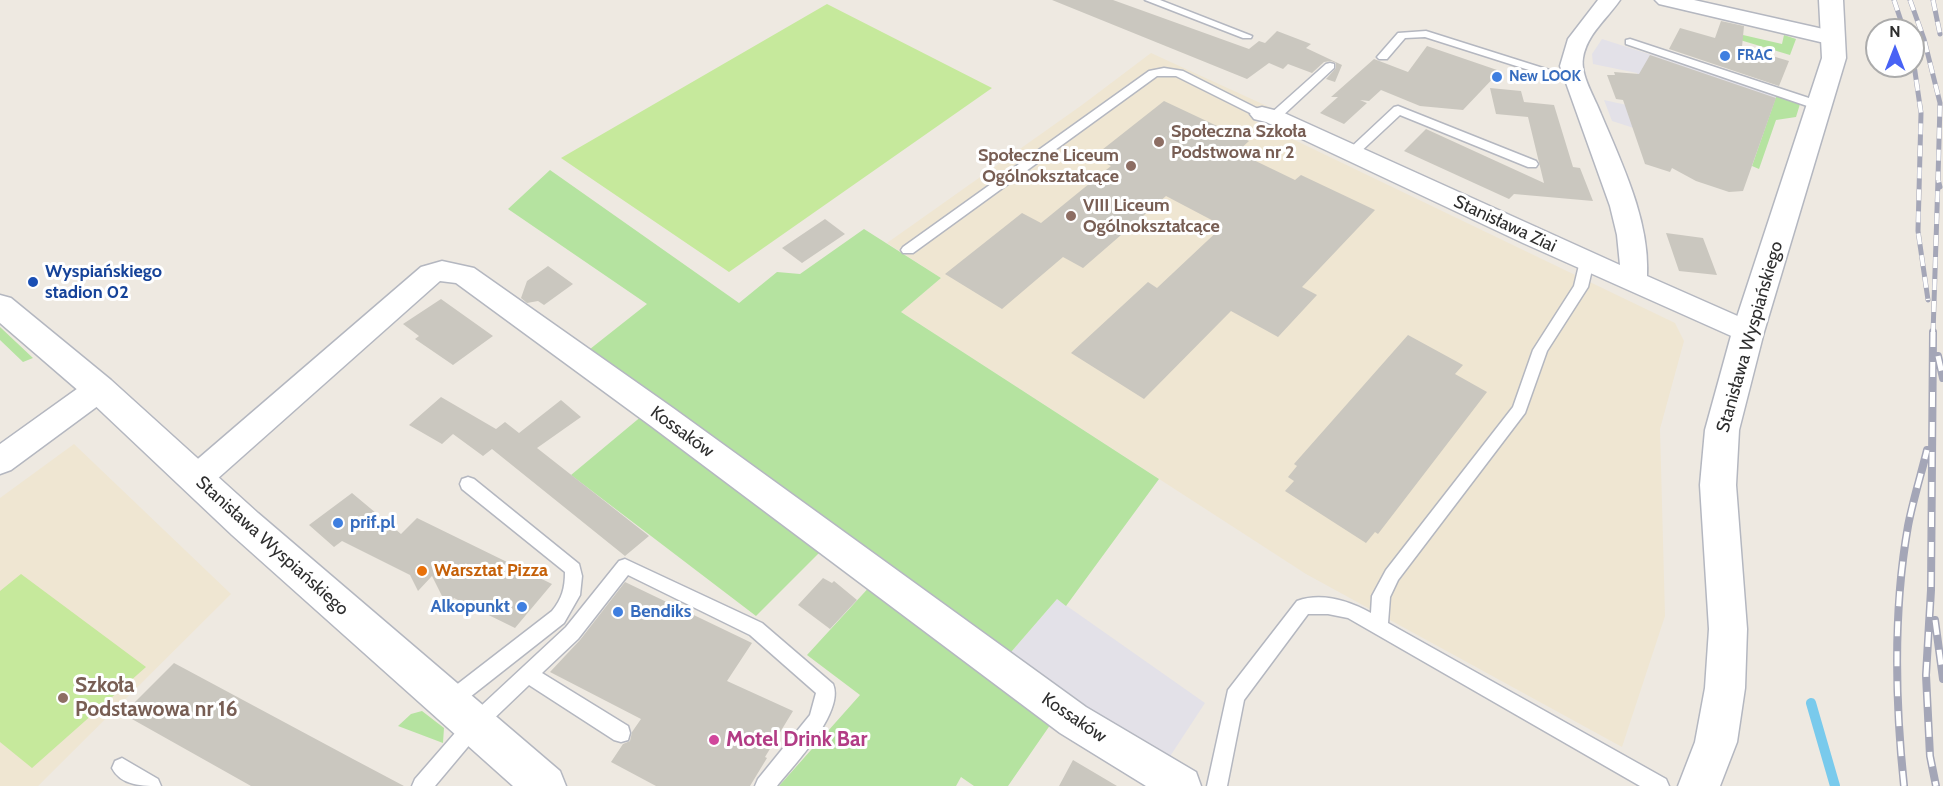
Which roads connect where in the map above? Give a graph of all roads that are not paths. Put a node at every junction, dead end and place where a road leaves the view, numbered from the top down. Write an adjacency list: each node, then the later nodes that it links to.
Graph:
1 (1150, 0): 5 (lane)
2 (1609, 0): 10 (street)
3 (1666, 0): 6 (street)
4 (1831, 0): 6 (street, Stanisława Wyspiańskiego)
5 (1247, 36)
6 (1833, 38): 11 (street, Stanisława Wyspiańskiego)
7 (1630, 42): 11 (lane)
8 (1383, 57): 10 (lane)
9 (1330, 66): 12 (lane)
10 (1577, 82): 17 (street)
11 (1820, 106): 19 (street, Stanisława Wyspiańskiego)
12 (1268, 116): 13 (street, Stanisława Ziai); 15 (lane)
13 (1352, 153): 14 (lane); 16 (street, Stanisława Ziai)
14 (1532, 164)
15 (908, 250)
16 (1587, 261): 17 (street, Stanisława Ziai); 24 (lane)
17 (1633, 282): 19 (street, Stanisława Ziai)
18 (0, 306): 20 (street, Stanisława Wyspiańskiego)
19 (1748, 332): 36 (street, Stanisława Wyspiańskiego)
20 (99, 389): 21 (street); 22 (street, Stanisława Wyspiańskiego)
21 (0, 461)
22 (196, 479): 26 (street, Stanisława Wyspiańskiego); 33 (street, Kossaków)
23 (468, 484): 26 (lane)
24 (1379, 627): 34 (lane); 35 (lane)
25 (528, 674): 26 (lane); 27 (lane); 32 (lane)
26 (462, 713): 30 (lane); 31 (street, Stanisława Wyspiańskiego)
27 (621, 733)
28 (122, 768): 29 (lane)
29 (151, 786)
30 (422, 786)
31 (545, 786)
32 (765, 786)
33 (1182, 786)
34 (1217, 786)
35 (1659, 786)
36 (1699, 786)

